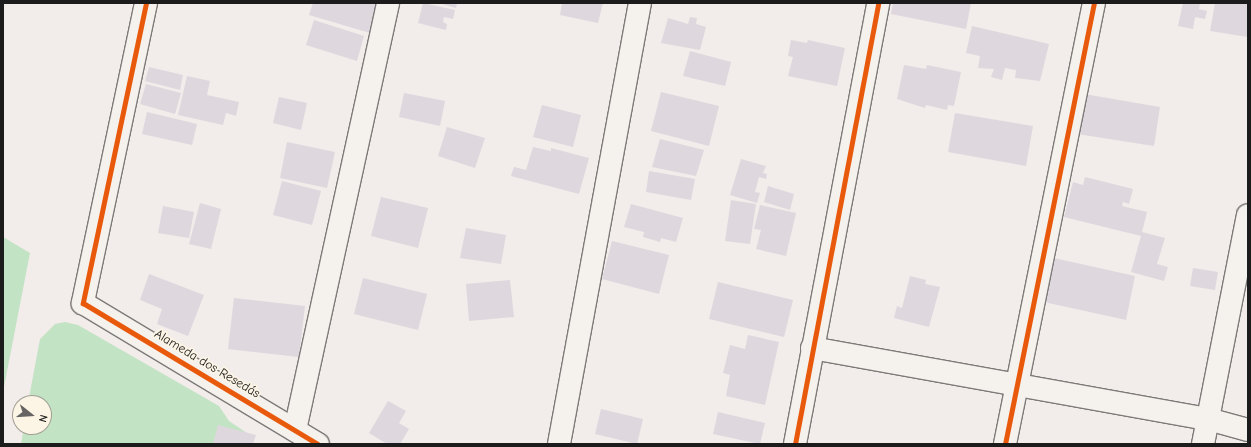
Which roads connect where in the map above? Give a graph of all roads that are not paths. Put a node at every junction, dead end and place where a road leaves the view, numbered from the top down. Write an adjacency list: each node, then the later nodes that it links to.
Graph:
1 (146, 3): 10 (street, Alameda dos Resedás)
2 (388, 3): 10 (street)
3 (640, 3): 13 (street)
4 (878, 3): 7 (street)
5 (1094, 3): 8 (street)
6 (1248, 215): 9 (street)
7 (812, 348): 8 (street); 14 (street)
8 (1016, 386): 9 (street); 15 (street)
9 (1208, 419): 11 (street); 16 (street)
10 (295, 430): 12 (street, Alameda dos Resedás)
11 (1246, 431)
12 (318, 444)
13 (559, 444)
14 (795, 444)
15 (1005, 444)
16 (1203, 444)

